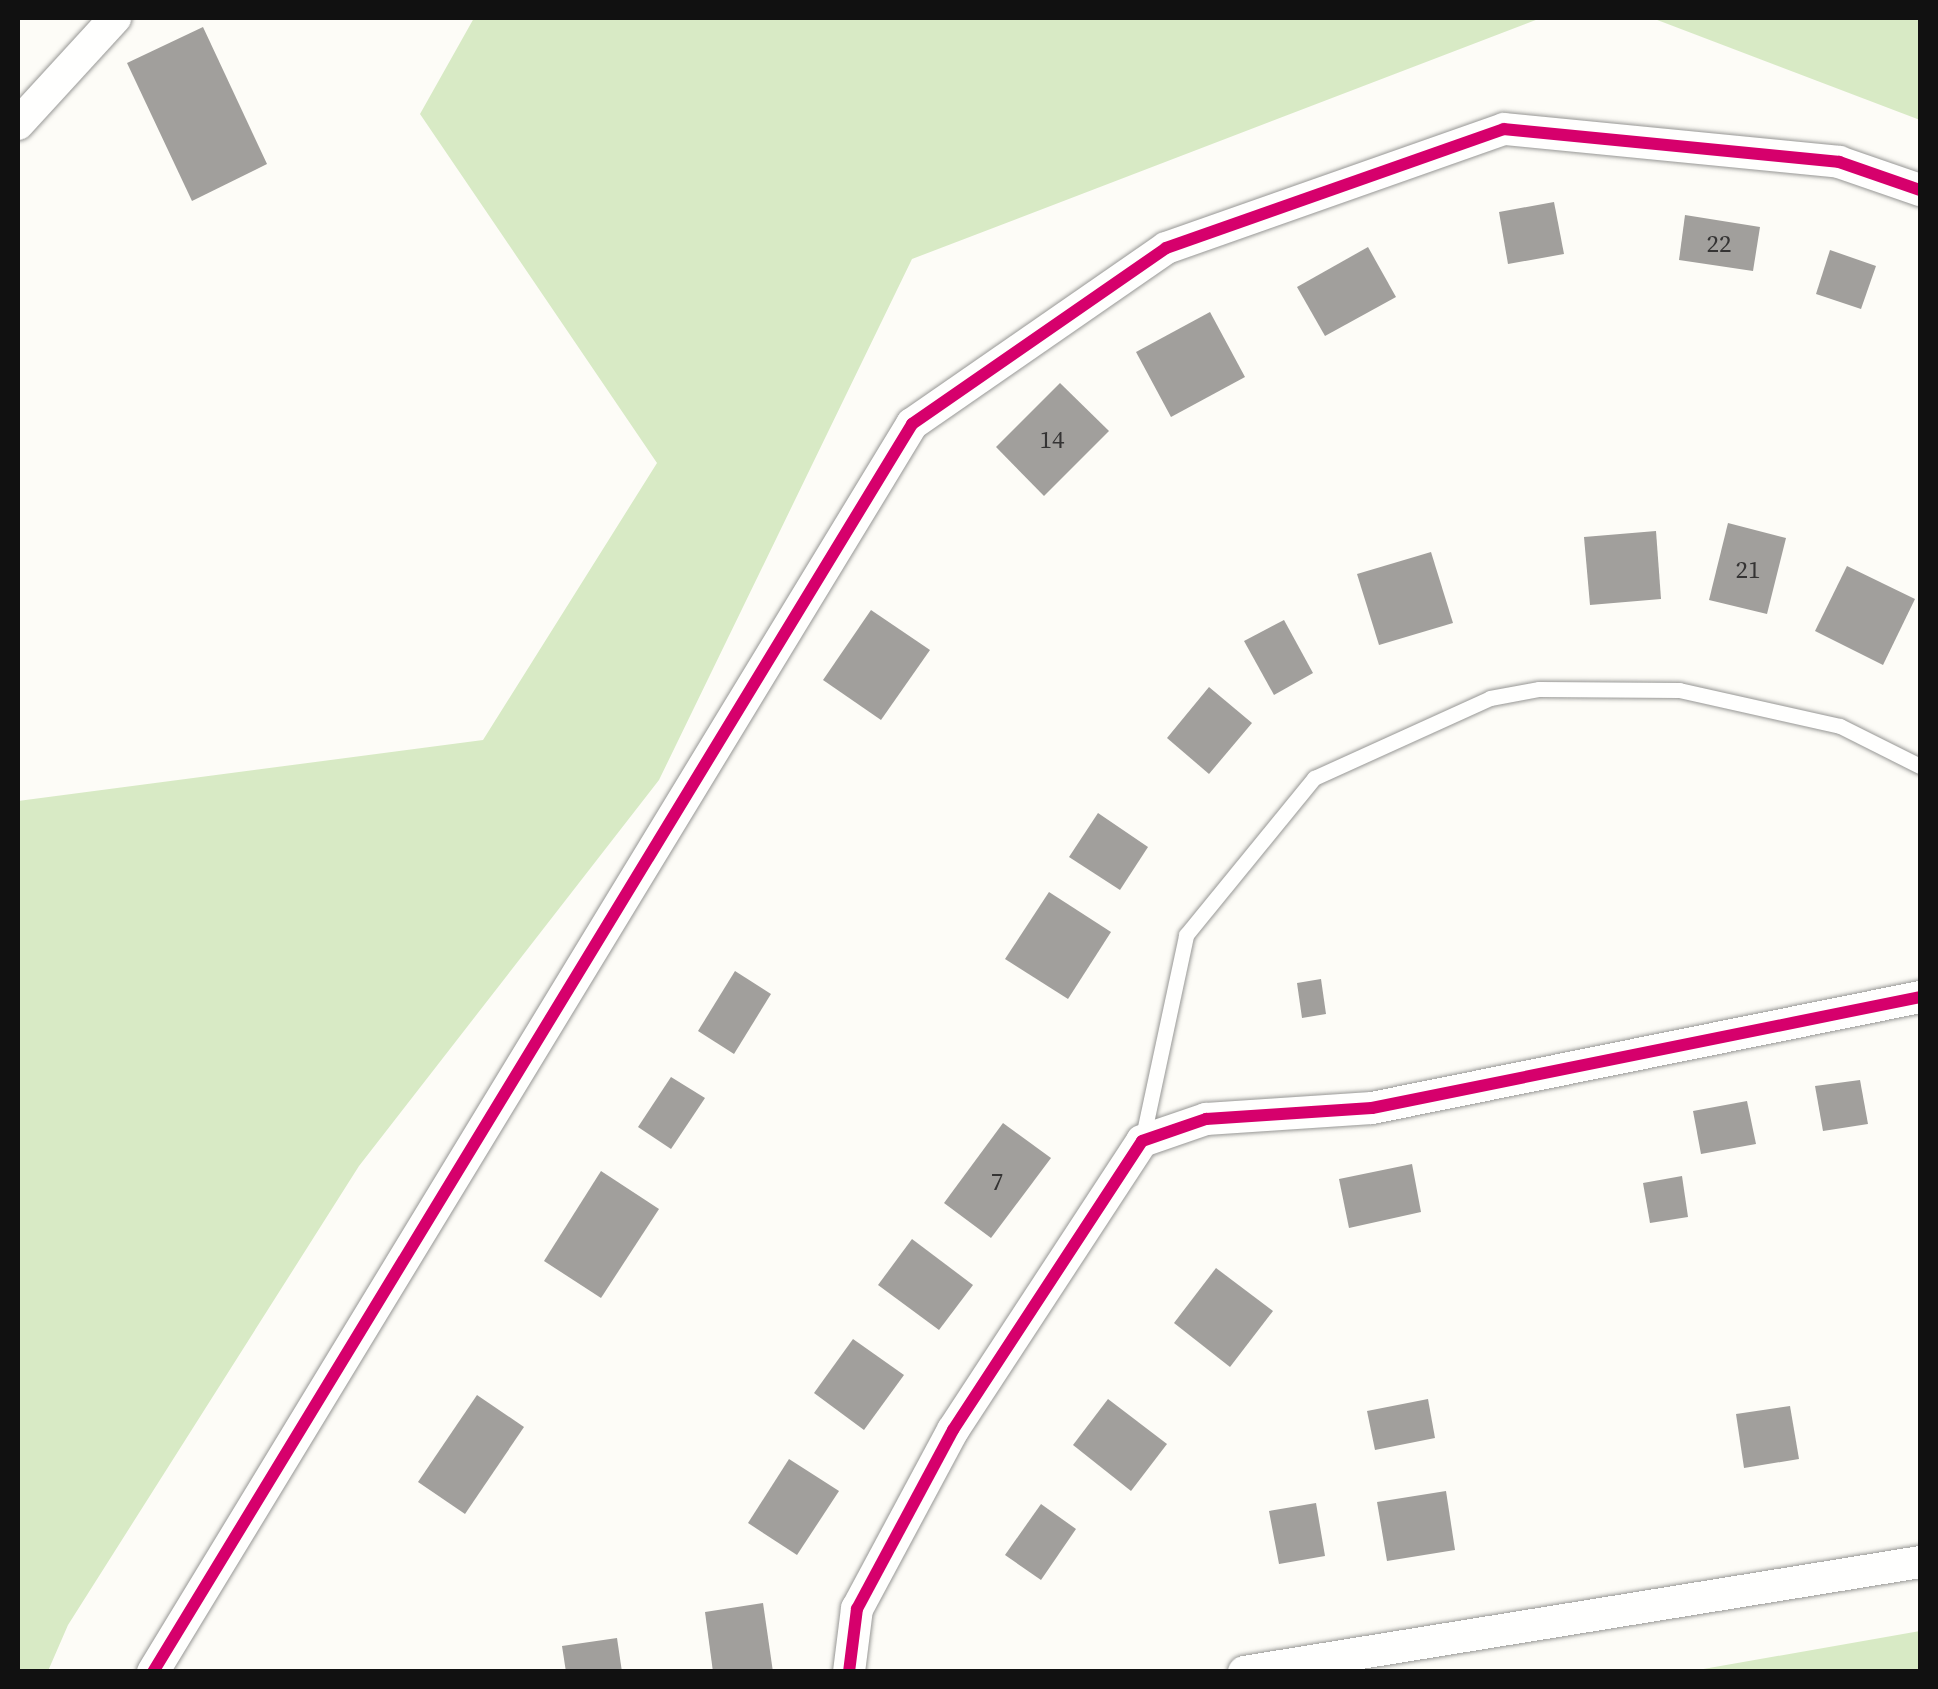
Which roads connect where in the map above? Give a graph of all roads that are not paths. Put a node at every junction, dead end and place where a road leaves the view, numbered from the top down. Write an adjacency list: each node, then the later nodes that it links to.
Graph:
1 (115, 18): 2 (street)
2 (18, 124)
3 (1920, 190): 8 (street)
4 (1920, 766): 6 (lane)
5 (1920, 997): 6 (street)
6 (1142, 1142): 9 (street)
7 (1920, 1562): 10 (street)
8 (152, 1672)
9 (849, 1672)
10 (1244, 1672)

